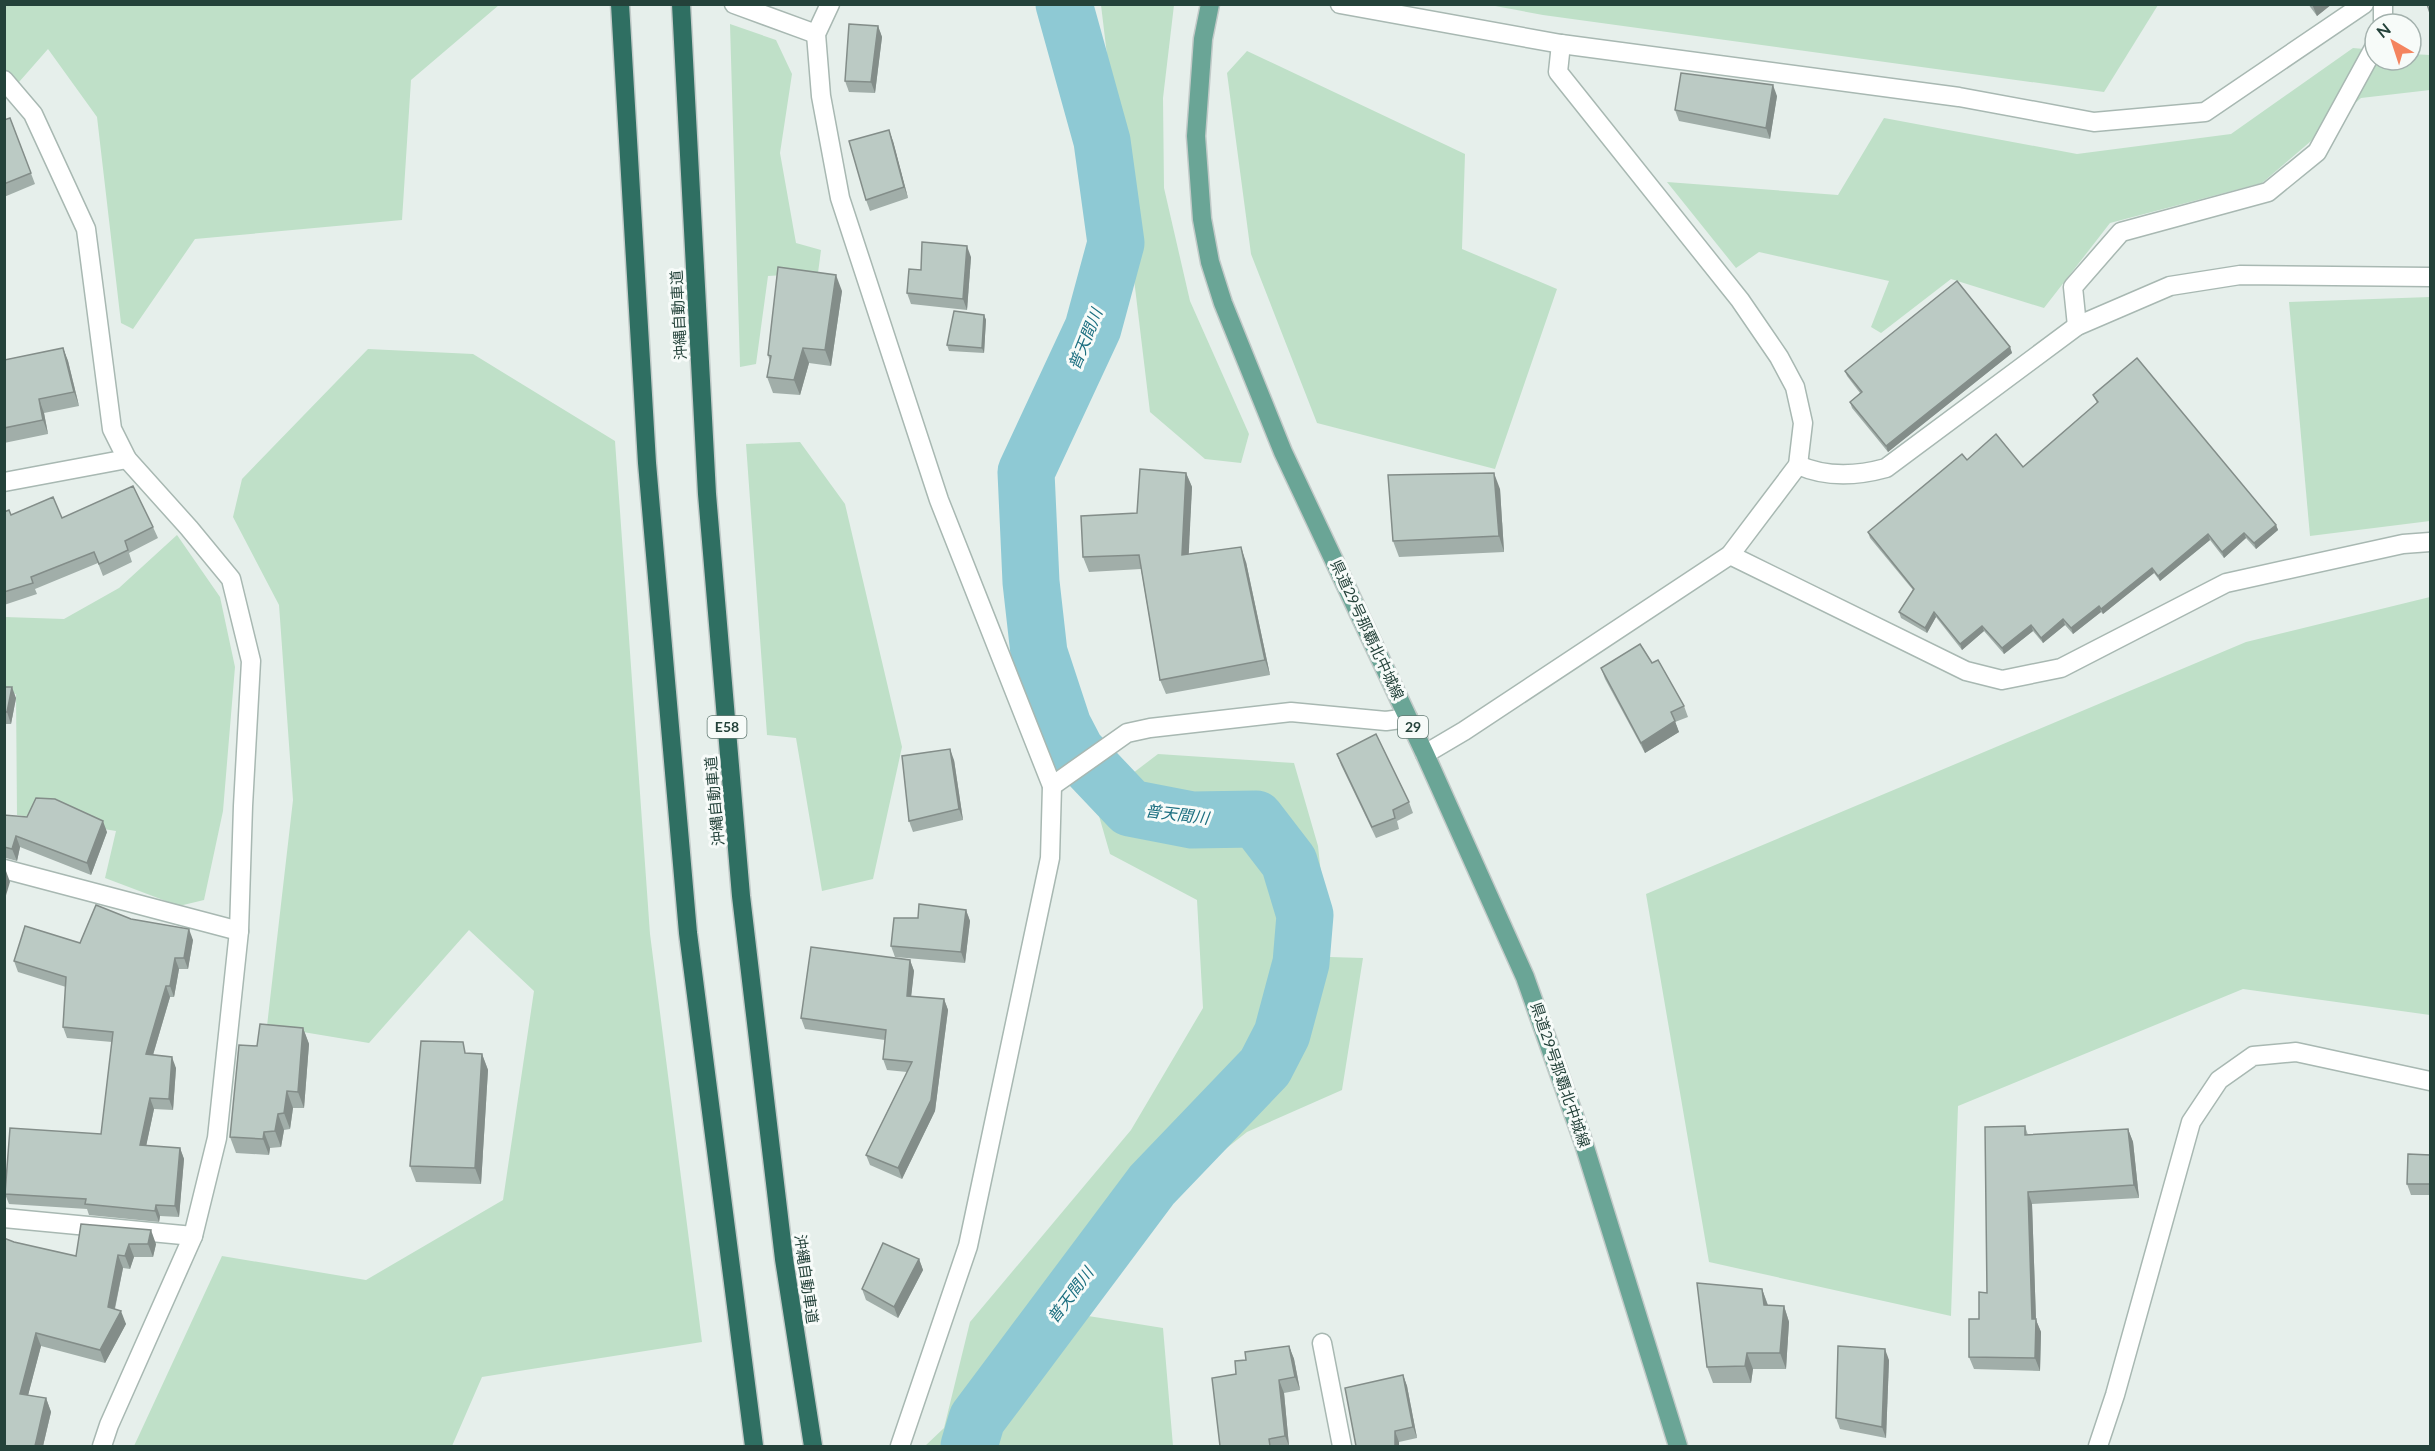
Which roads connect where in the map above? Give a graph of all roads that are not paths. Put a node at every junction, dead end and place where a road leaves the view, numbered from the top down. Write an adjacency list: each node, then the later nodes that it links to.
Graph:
1 (620, 4): 29 (highway)
2 (681, 4): 30 (highway, 沖縄自動車道 / E58)
3 (734, 4): 8 (street)
4 (830, 4): 8 (street)
5 (1210, 4): 19 (main road, 県道29号那覇北中城線 / 29)
6 (1340, 4): 9 (street)
7 (2364, 4): 9 (street)
8 (816, 34): 21 (street)
9 (1561, 44): 15 (street)
10 (2363, 68): 13 (street)
11 (4, 80): 14 (street)
12 (2430, 277): 13 (street)
13 (2077, 326): 15 (street)
14 (126, 459): 16 (street); 23 (street)
15 (1798, 465): 18 (street)
16 (4, 482)
17 (2430, 542): 18 (street)
18 (1730, 555): 20 (street)
19 (1408, 718): 20 (main road, 県道29号那覇北中城線 / 29); 21 (street)
20 (1425, 754): 33 (main road, 県道29号那覇北中城線 / 29)
21 (1053, 785): 31 (street)
22 (4, 869): 23 (street)
23 (239, 931): 26 (street)
24 (2430, 1081): 34 (street)
25 (4, 1218): 26 (street)
26 (193, 1236): 28 (street)
27 (1322, 1343): 32 (street)
28 (102, 1446)
29 (754, 1446)
30 (813, 1446)
31 (900, 1446)
32 (1342, 1446)
33 (1678, 1446)
34 (2098, 1446)

